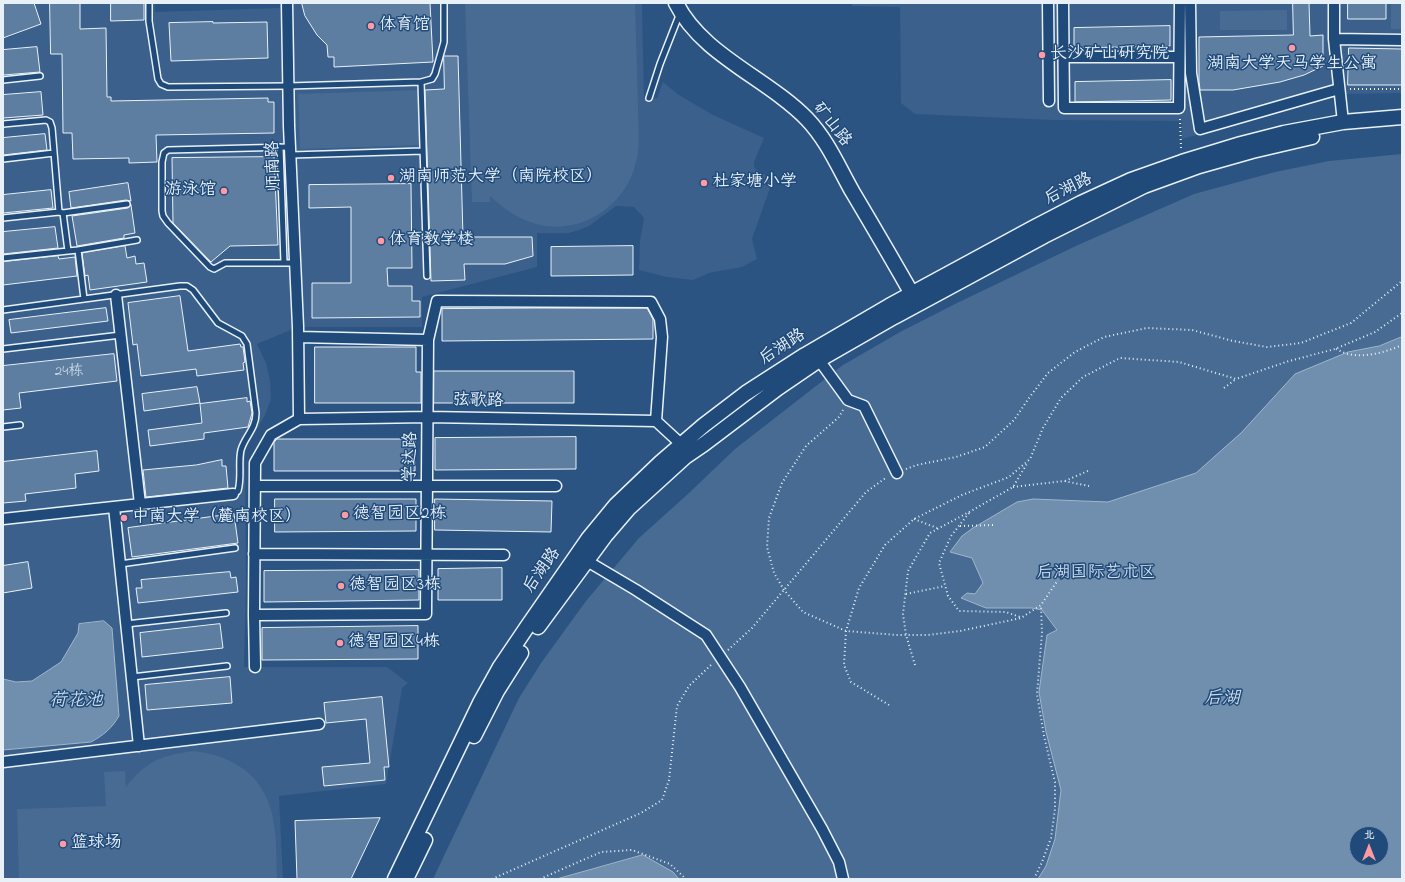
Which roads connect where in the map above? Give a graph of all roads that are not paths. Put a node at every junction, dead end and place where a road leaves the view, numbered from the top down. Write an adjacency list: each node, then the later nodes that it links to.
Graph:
1 (149, 3): 17 (lane)
2 (287, 3): 17 (street, 师南路)
3 (444, 3): 16 (lane)
4 (1048, 3): 20 (street)
5 (1062, 3): 12 (street)
6 (1180, 3): 13 (street)
7 (1190, 3): 18 (street)
8 (1334, 3): 10 (street)
9 (680, 6): 19 (lane); 41 (main road, 矿山路)
10 (1334, 39): 11 (street); 18 (street)
11 (1402, 40)
12 (1063, 57): 13 (street); 13 (street)
13 (1180, 57)
14 (40, 76): 15 (lane)
15 (3, 80)
16 (421, 82): 17 (lane); 27 (lane)
17 (289, 86): 26 (street, 师南路)
18 (1339, 89): 22 (street)
19 (649, 98)
20 (1049, 101)
21 (1402, 117): 22 (main road, 后湖路)
22 (1343, 122): 41 (main road, 后湖路)
23 (3, 124): 28 (lane)
24 (1402, 126): 41 (main road, 后湖路)
25 (280, 147): 26 (lane); 37 (lane); 37 (lane)
26 (290, 151): 27 (lane); 38 (street, 师南路)
27 (423, 151): 39 (lane)
28 (54, 153): 29 (lane); 31 (lane)
29 (3, 159)
30 (127, 204): 31 (lane)
31 (61, 212): 32 (lane); 35 (lane)
32 (3, 218)
33 (138, 240): 34 (lane)
34 (78, 250): 35 (lane); 42 (lane)
35 (68, 251): 36 (lane)
36 (3, 258)
37 (284, 263): 38 (lane)
38 (295, 263): 44 (street, 师南路)
39 (427, 276)
40 (116, 295): 42 (lane); 45 (street); 59 (lane)
41 (919, 297): 48 (main road, 后湖路); 54 (main road, 后湖路)
42 (84, 299): 43 (lane)
43 (3, 310)
44 (298, 332): 46 (street); 50 (street, 师南路)
45 (121, 335): 47 (lane); 60 (street)
46 (428, 340): 49 (street, 学达路); 51 (street, 学达路)
47 (3, 349)
48 (819, 360): 55 (street); 67 (main road, 后湖路)
49 (428, 418): 50 (street, 弦歌路); 51 (street, 弦歌路); 57 (street, 学达路)
50 (298, 419): 56 (street)
51 (656, 421): 54 (street)
52 (20, 425): 53 (lane)
53 (3, 427)
54 (681, 444): 78 (main road, 后湖路)
55 (897, 473)
56 (255, 486): 57 (street); 64 (street)
57 (427, 486): 58 (street); 65 (street, 学达路)
58 (556, 486)
59 (233, 494): 60 (street)
60 (140, 504): 61 (street)
61 (114, 507): 62 (street); 68 (street)
62 (3, 519)
63 (235, 548): 68 (lane)
64 (254, 554): 65 (street); 70 (street)
65 (427, 554): 66 (street); 70 (street, 学达路)
66 (504, 555)
67 (586, 561): 79 (main road, 后湖路); 80 (street)
68 (120, 564): 71 (street)
69 (226, 613): 71 (lane)
70 (254, 615): 73 (street)
71 (126, 624): 74 (street)
72 (227, 666): 74 (lane)
73 (255, 667)
74 (132, 677): 76 (street)
75 (319, 724): 76 (street)
76 (138, 746): 77 (street)
77 (3, 762)
78 (395, 879)
79 (406, 879)
80 (843, 879)

